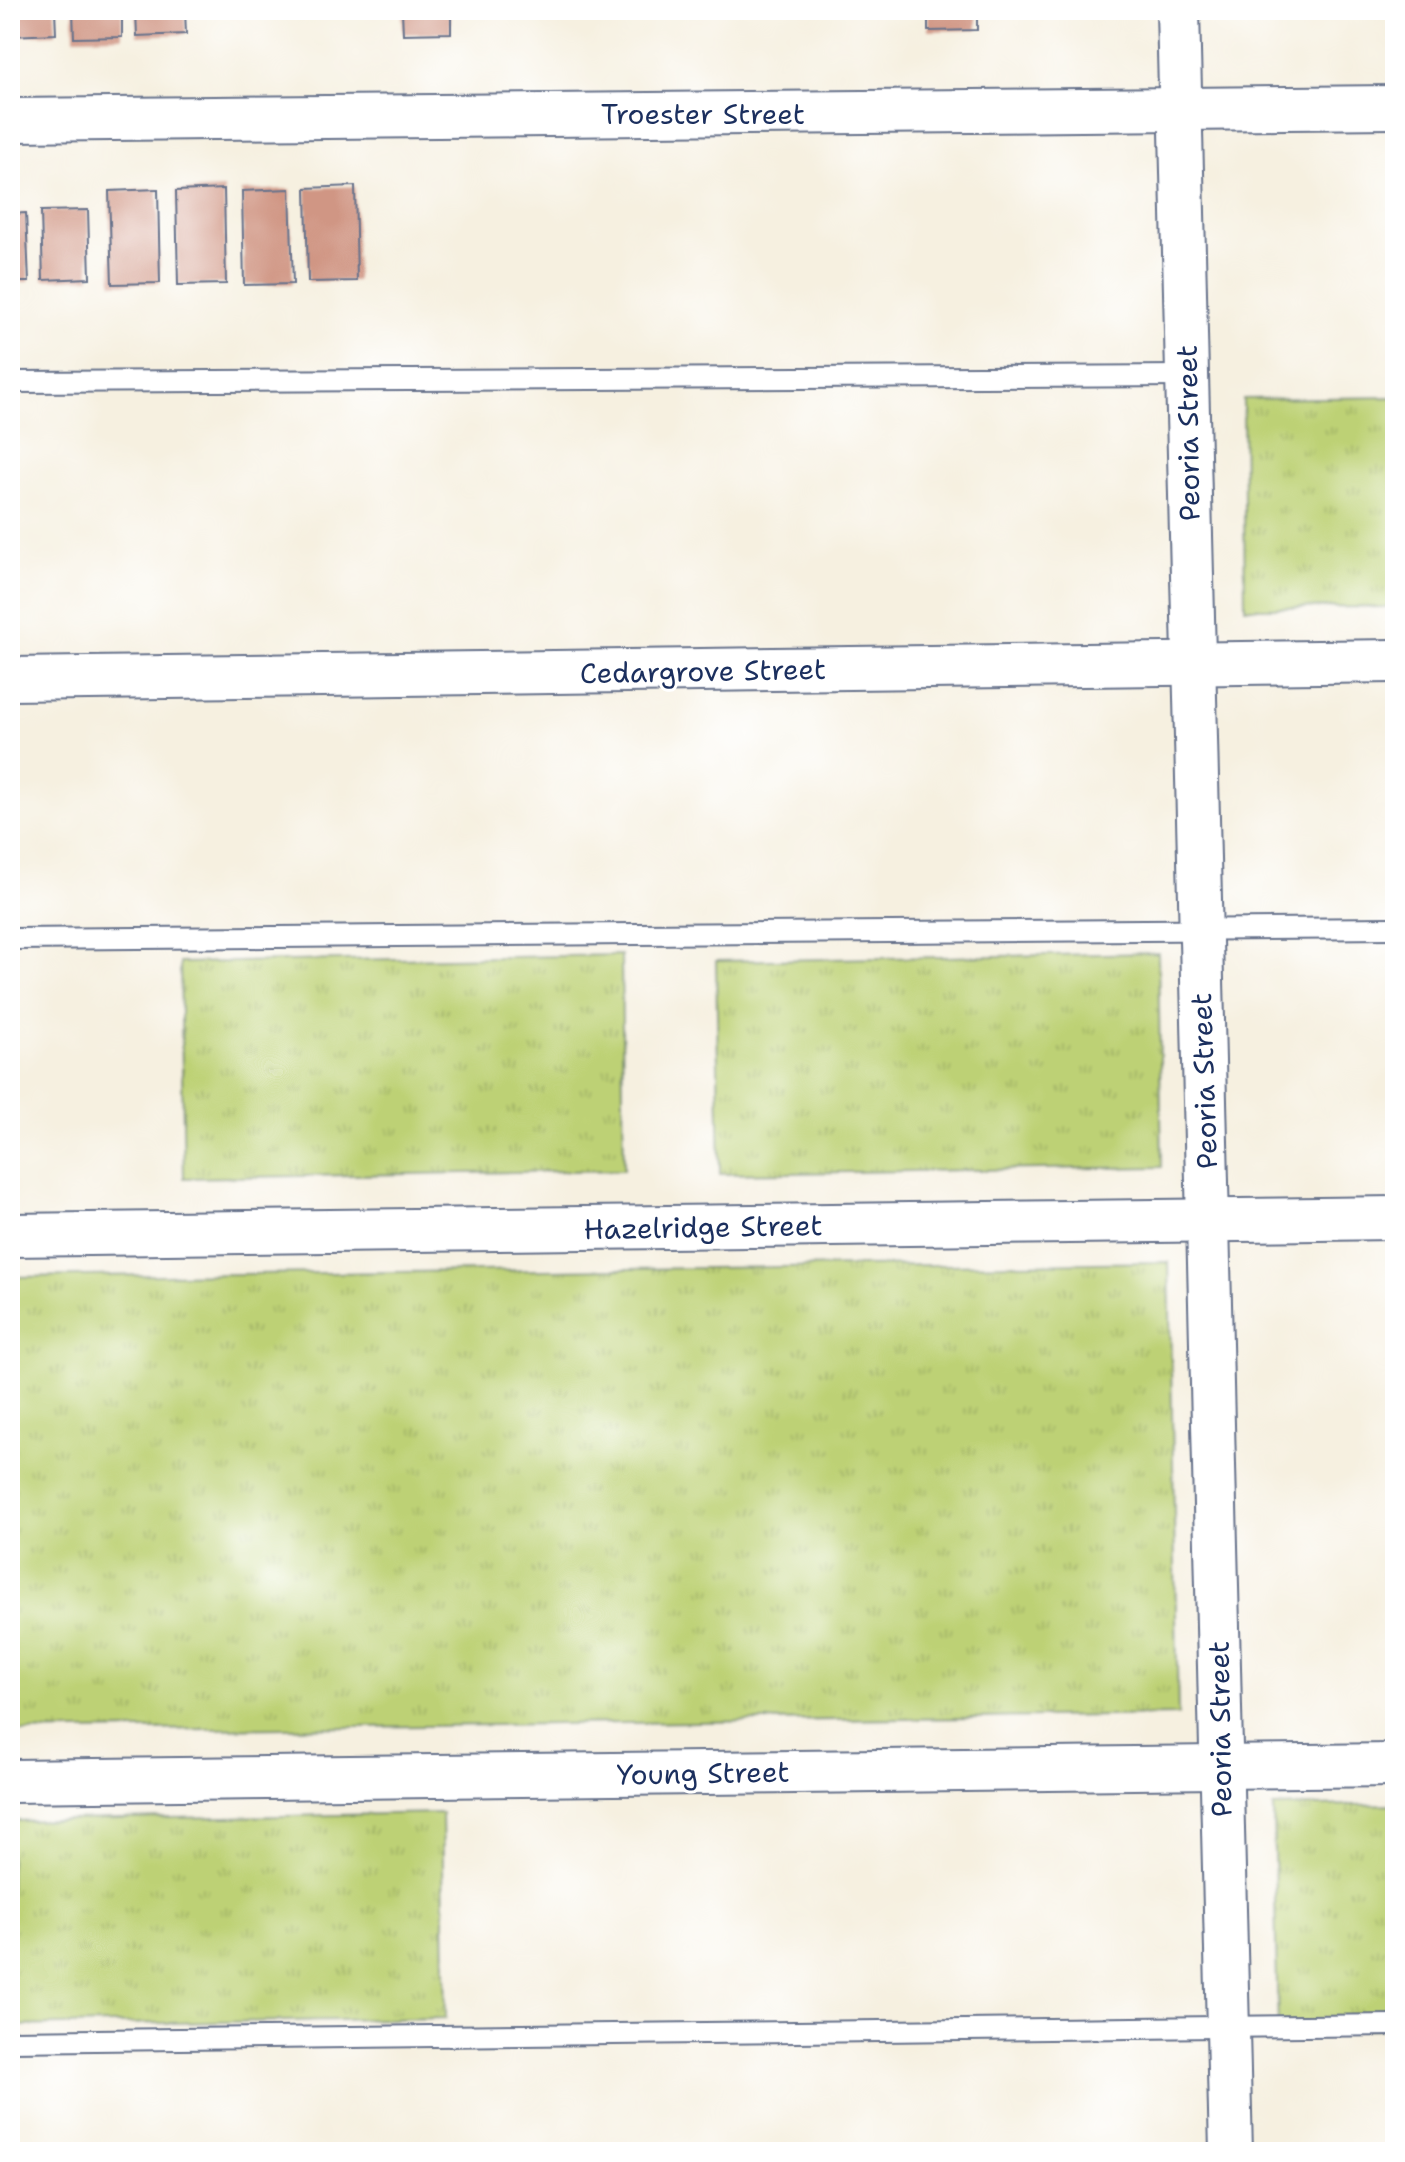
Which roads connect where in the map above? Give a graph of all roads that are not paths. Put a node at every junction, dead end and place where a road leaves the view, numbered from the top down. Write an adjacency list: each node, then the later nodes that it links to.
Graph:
1 (1178, 10): 3 (street, Peoria Street)
2 (1395, 107): 3 (street, Troester Street)
3 (1180, 110): 4 (street, Troester Street); 5 (street, Peoria Street)
4 (10, 120)
5 (1187, 376): 6 (lane); 8 (street, Peoria Street)
6 (10, 382)
7 (1395, 661): 8 (street, Cedargrove Street)
8 (1194, 664): 9 (street, Cedargrove Street); 11 (street, Peoria Street)
9 (10, 679)
10 (1395, 928): 11 (lane)
11 (1200, 931): 12 (lane); 14 (street, Peoria Street)
12 (10, 939)
13 (1395, 1218): 14 (street, Hazelridge Street)
14 (1208, 1221): 15 (street, Hazelridge Street); 17 (street, Peoria Street)
15 (10, 1235)
16 (1395, 1765): 17 (street, Young Street)
17 (1221, 1767): 18 (street, Young Street); 20 (street, Peoria Street)
18 (10, 1781)
19 (1395, 2025): 20 (lane)
20 (1228, 2027): 21 (lane); 22 (street, Peoria Street)
21 (10, 2041)
22 (1231, 2152)

